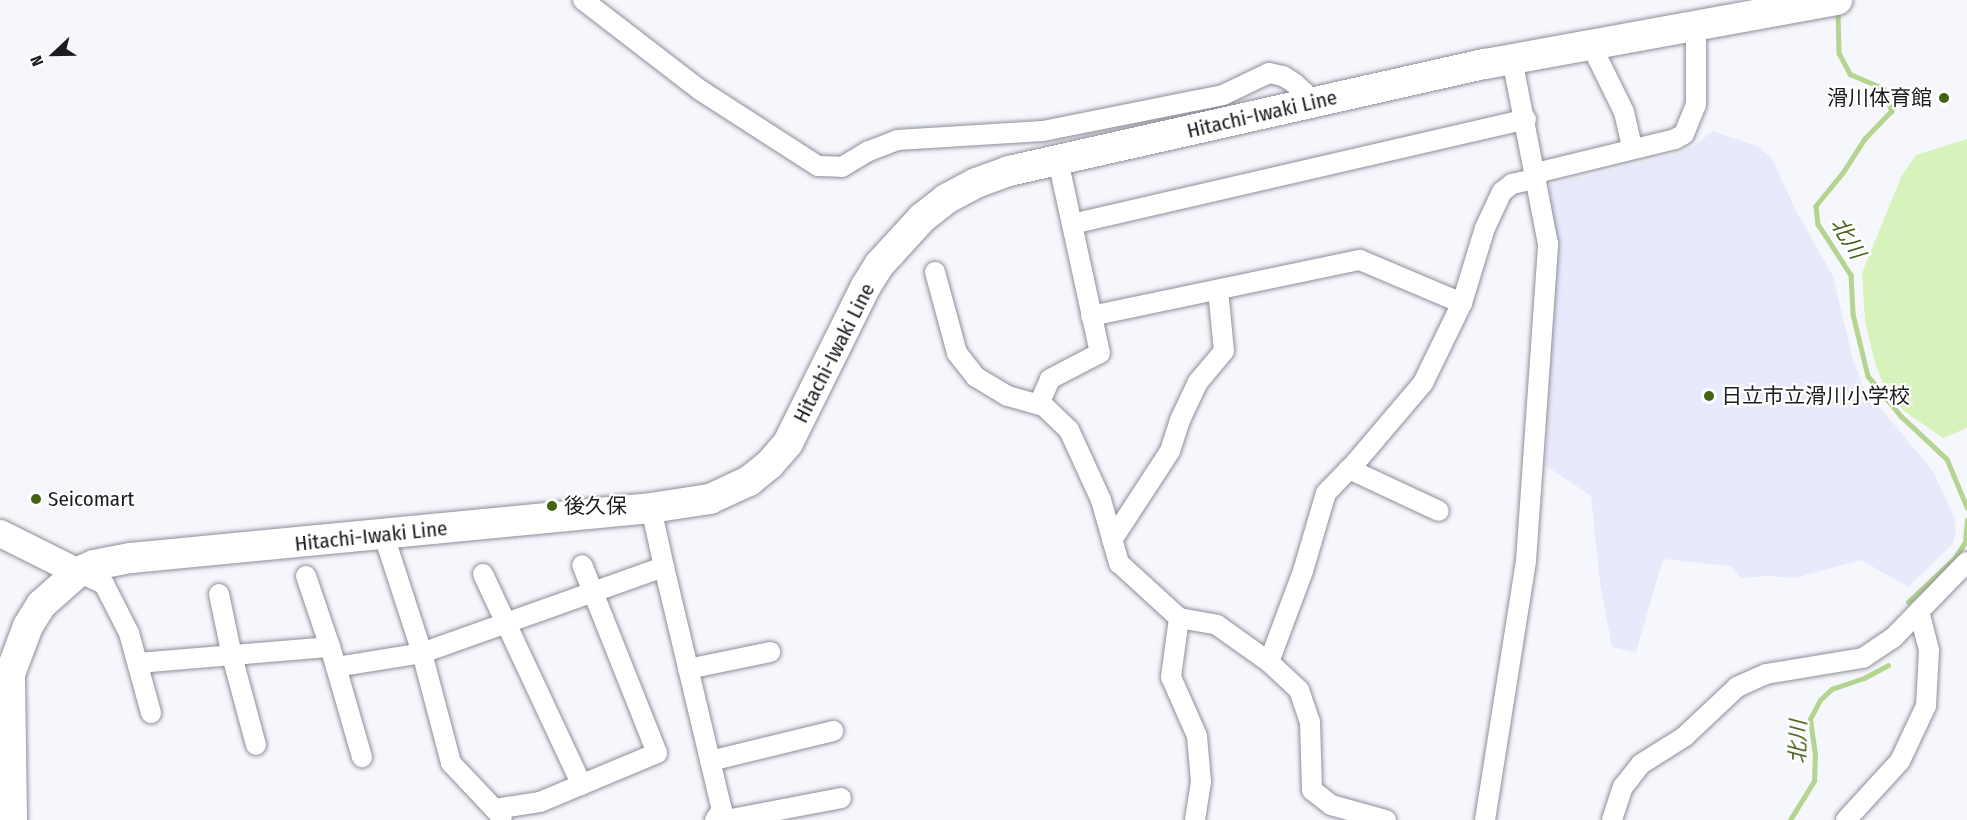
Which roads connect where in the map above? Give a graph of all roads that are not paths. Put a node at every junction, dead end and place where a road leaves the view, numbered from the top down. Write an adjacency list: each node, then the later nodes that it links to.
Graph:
1 (583, 0): 6 (street)
2 (1829, 1): 3 (main road, Hitachi-Iwaki Line)
3 (1696, 25): 4 (main road, Hitachi-Iwaki Line); 8 (street)
4 (1594, 43): 5 (main road, Hitachi-Iwaki Line); 8 (street)
5 (1512, 59): 6 (main road, Hitachi-Iwaki Line); 7 (street)
6 (1309, 104): 9 (main road, Hitachi-Iwaki Line)
7 (1526, 119): 10 (street); 11 (street)
8 (1629, 150): 10 (street)
9 (1058, 161): 11 (street); 18 (main road, Hitachi-Iwaki Line)
10 (1537, 176): 14 (street); 55 (street)
11 (1072, 224): 15 (street)
12 (935, 272): 16 (street)
13 (1218, 290): 14 (street); 15 (street); 22 (street)
14 (1462, 303): 17 (street)
15 (1091, 316): 16 (street)
16 (1040, 404): 22 (street)
17 (1349, 469): 19 (street); 38 (street)
18 (651, 508): 21 (main road, Hitachi-Iwaki Line); 25 (street)
19 (1439, 511)
20 (0, 533): 26 (street)
21 (387, 534): 26 (main road, Hitachi-Iwaki Line); 36 (street)
22 (1112, 540): 32 (street)
23 (1967, 562): 31 (street)
24 (582, 565): 29 (street)
25 (664, 567): 29 (street); 41 (street)
26 (78, 572): 39 (street); 50 (main road, Hitachi-Iwaki Line)
27 (483, 574): 33 (street)
28 (306, 576): 34 (street)
29 (594, 591): 33 (street); 47 (street)
30 (219, 594): 37 (street)
31 (1919, 611): 56 (street); 57 (street)
32 (1179, 618): 38 (street); 53 (street)
33 (505, 624): 36 (street); 47 (street)
34 (330, 648): 37 (street); 40 (street)
35 (770, 652): 41 (street)
36 (422, 653): 40 (street); 49 (street)
37 (232, 656): 39 (street); 44 (street)
38 (1269, 662): 54 (street)
39 (138, 663): 42 (street)
40 (336, 667): 45 (street)
41 (688, 669): 46 (street)
42 (151, 713)
43 (833, 731): 46 (street)
44 (256, 745)
45 (362, 757)
46 (710, 761): 51 (street)
47 (582, 785): 49 (street)
48 (841, 798): 52 (street)
49 (500, 814)
50 (12, 820)
51 (715, 820)
52 (726, 820)
53 (1195, 820)
54 (1386, 820)
55 (1485, 820)
56 (1612, 820)
57 (1846, 820)

